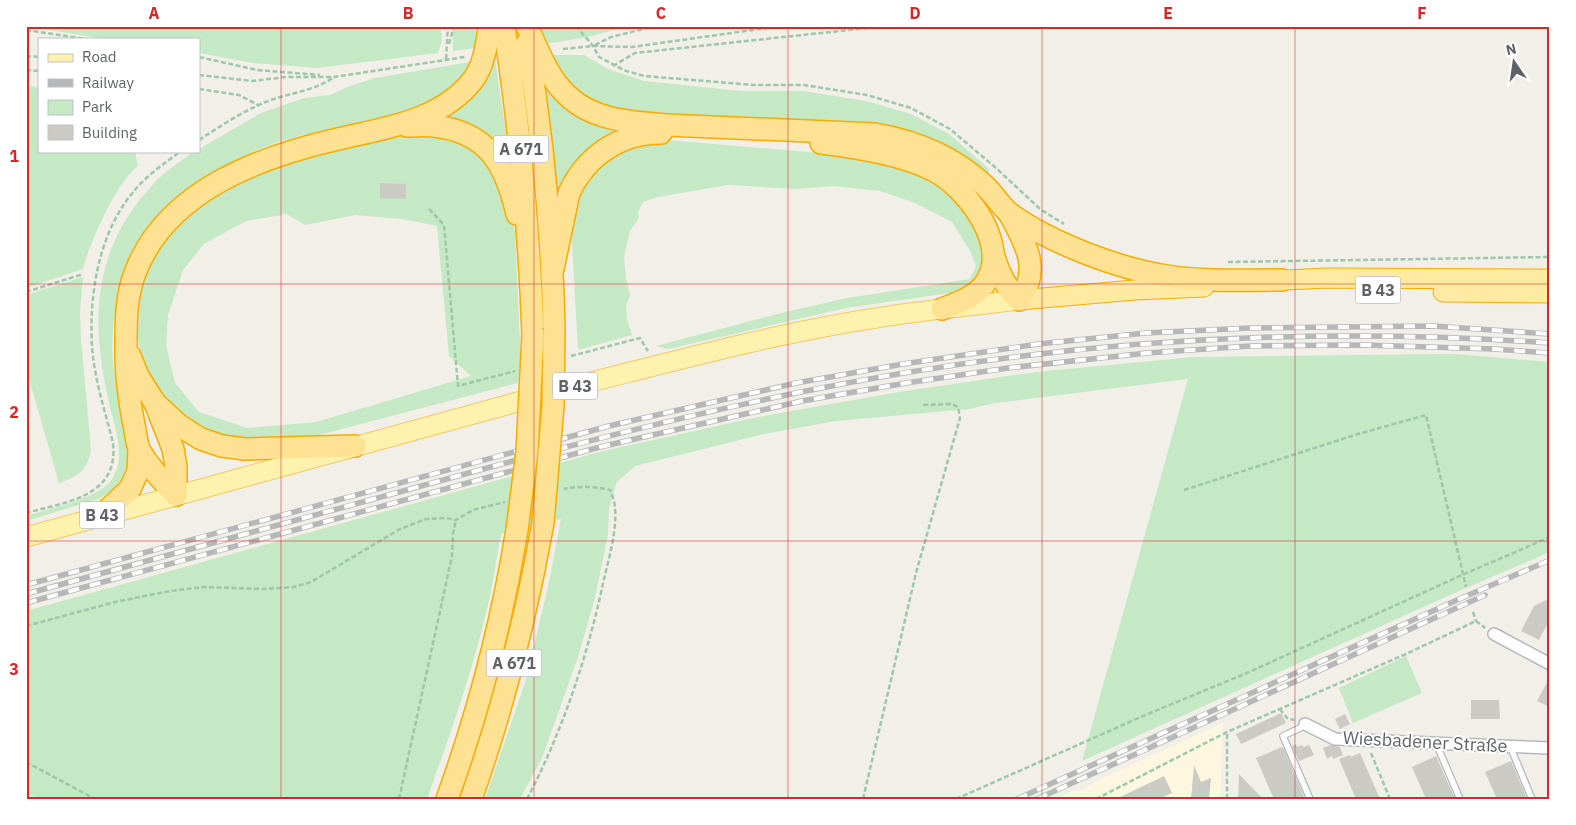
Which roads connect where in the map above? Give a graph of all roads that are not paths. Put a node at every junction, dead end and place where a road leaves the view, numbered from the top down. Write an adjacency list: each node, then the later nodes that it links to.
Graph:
1 (489, 26): 4 (highway)
2 (504, 26): 8 (highway, A 671)
3 (526, 26): 5 (highway); 7 (highway, A 671)
4 (397, 126): 8 (highway); 15 (highway)
5 (1008, 212): 10 (highway); 13 (highway)
6 (993, 253): 7 (highway); 13 (highway); 14 (highway)
7 (553, 269): 29 (highway, A 671, bridge)
8 (531, 272): 28 (highway, A 671, bridge)
9 (1550, 279): 10 (highway, B 43)
10 (1282, 280): 11 (highway, B 43)
11 (1207, 287): 12 (highway, B 43); 13 (highway, B 43)
12 (1550, 293)
13 (1019, 300): 14 (main road, B 43)
14 (942, 309): 17 (main road, B 43)
15 (126, 346): 16 (highway); 18 (highway)
16 (155, 403): 17 (highway); 19 (highway)
17 (355, 446): 19 (main road, B 43)
18 (139, 450): 19 (highway); 20 (highway)
19 (176, 495): 20 (main road, B 43)
20 (101, 516): 21 (main road, B 43)
21 (26, 536)
22 (1494, 634): 23 (street)
23 (1550, 664)
24 (1305, 724): 25 (street, Wiesbadener Straße); 30 (lane)
25 (1436, 743): 26 (street, Wiesbadener Straße); 31 (lane)
26 (1510, 746): 27 (street, Wiesbadener Straße); 32 (lane)
27 (1550, 748)
28 (447, 799)
29 (472, 799)
30 (1310, 799)
31 (1460, 799)
32 (1532, 799)

